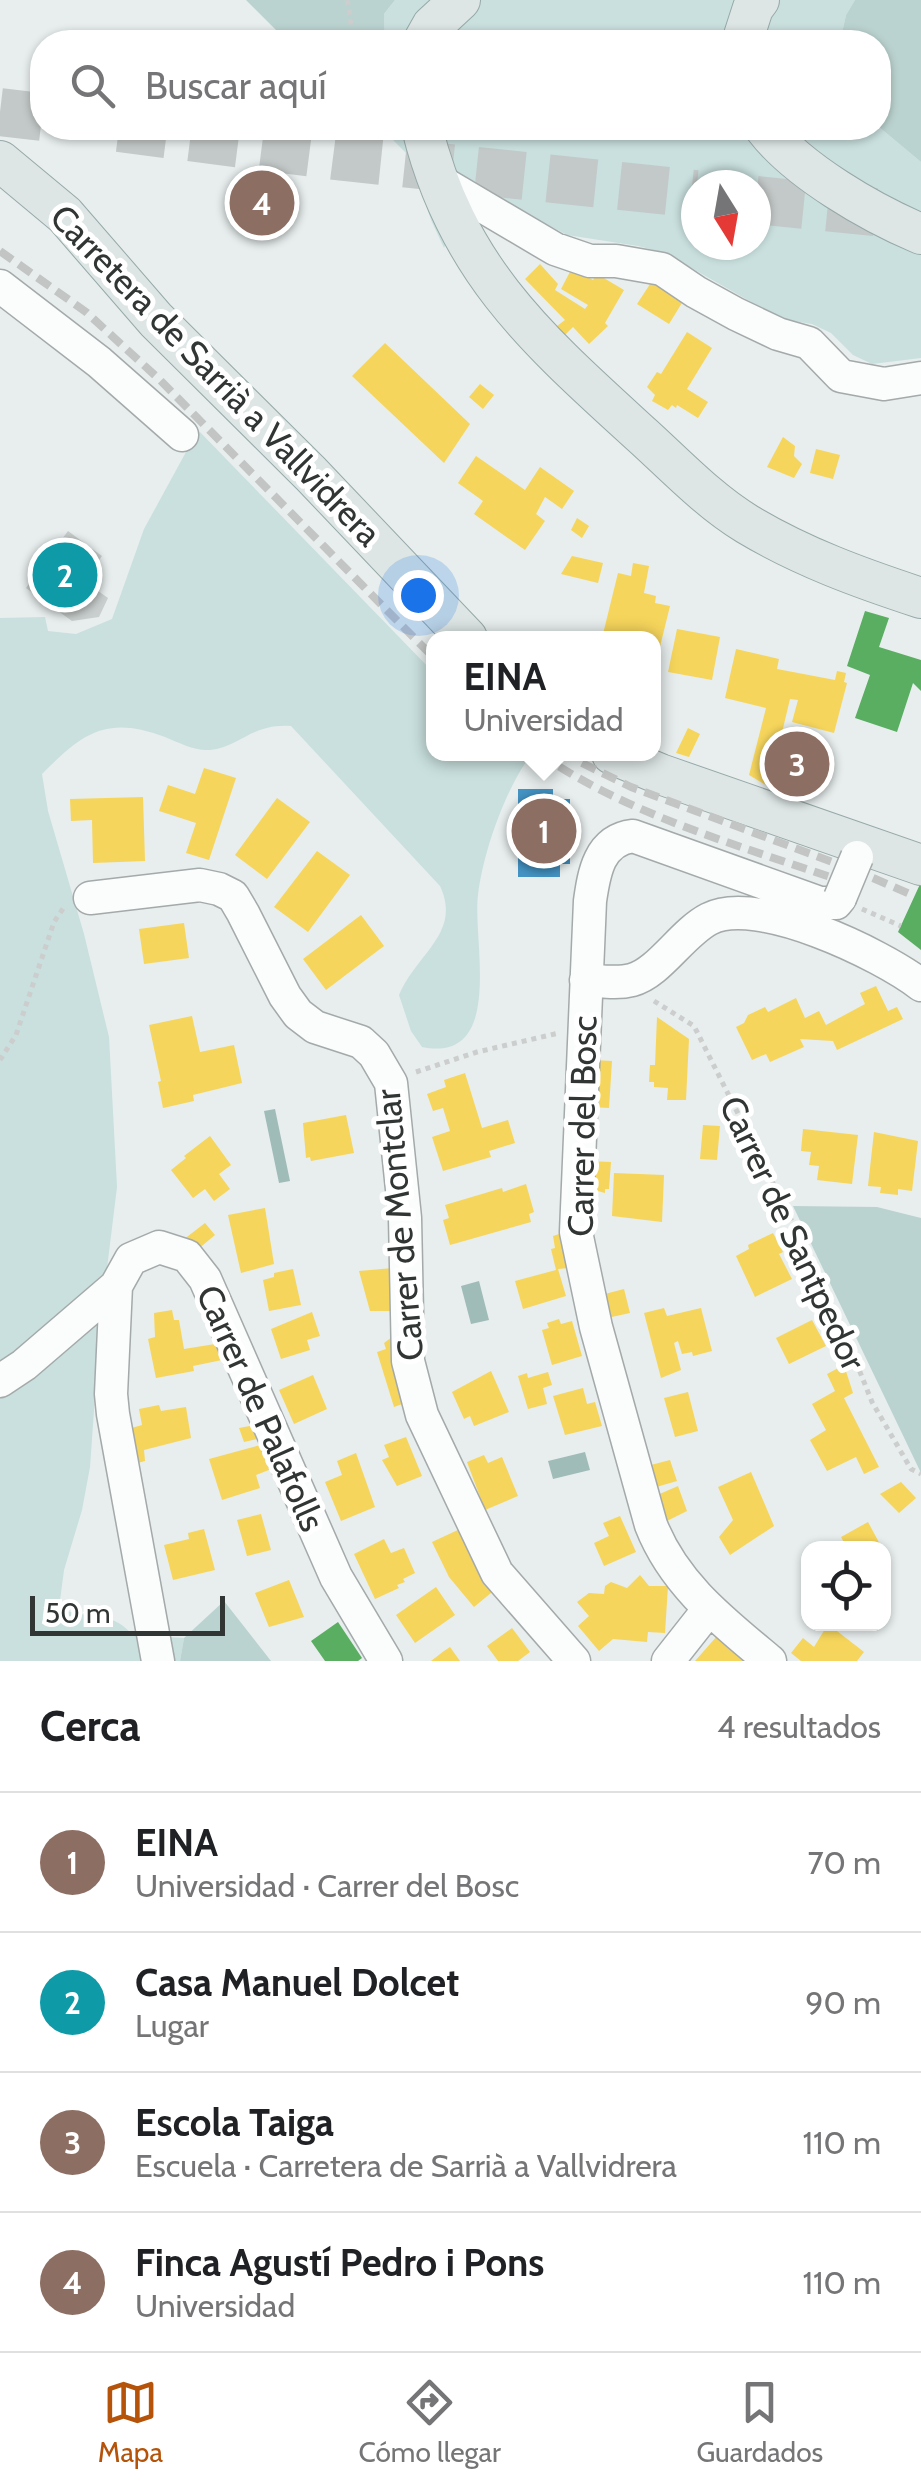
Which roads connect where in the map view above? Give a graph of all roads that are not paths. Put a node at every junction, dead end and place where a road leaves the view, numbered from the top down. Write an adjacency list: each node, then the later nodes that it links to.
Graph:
1 (460, 0): 3 (main road)
2 (759, 0): 4 (main road)
3 (430, 30)
4 (746, 30)
5 (426, 140): 8 (main road)
6 (774, 140): 9 (main road)
7 (0, 161): 14 (main road, Carretera de Sarrià a Vallvidrera)
8 (438, 180): 11 (street); 13 (main road)
9 (921, 234)
10 (0, 286): 12 (street)
11 (921, 378)
12 (182, 435)
13 (921, 598)
14 (460, 631)
15 (629, 761): 16 (main road)
16 (859, 850): 17 (main road); 19 (street, Carrer del Bosc, bridge)
17 (921, 865)
18 (90, 898): 26 (street, Carrer de Montclar)
19 (586, 980): 20 (street); 23 (street, Carrer del Bosc)
20 (921, 985)
21 (116, 1286): 22 (street, Carrer de Palafolls); 24 (street); 25 (street, Carrer de Palafolls)
22 (0, 1381)
23 (709, 1609): 27 (street); 28 (street, Carrer del Bosc)
24 (158, 1661)
25 (386, 1661)
26 (574, 1661)
27 (668, 1661)
28 (770, 1661)

